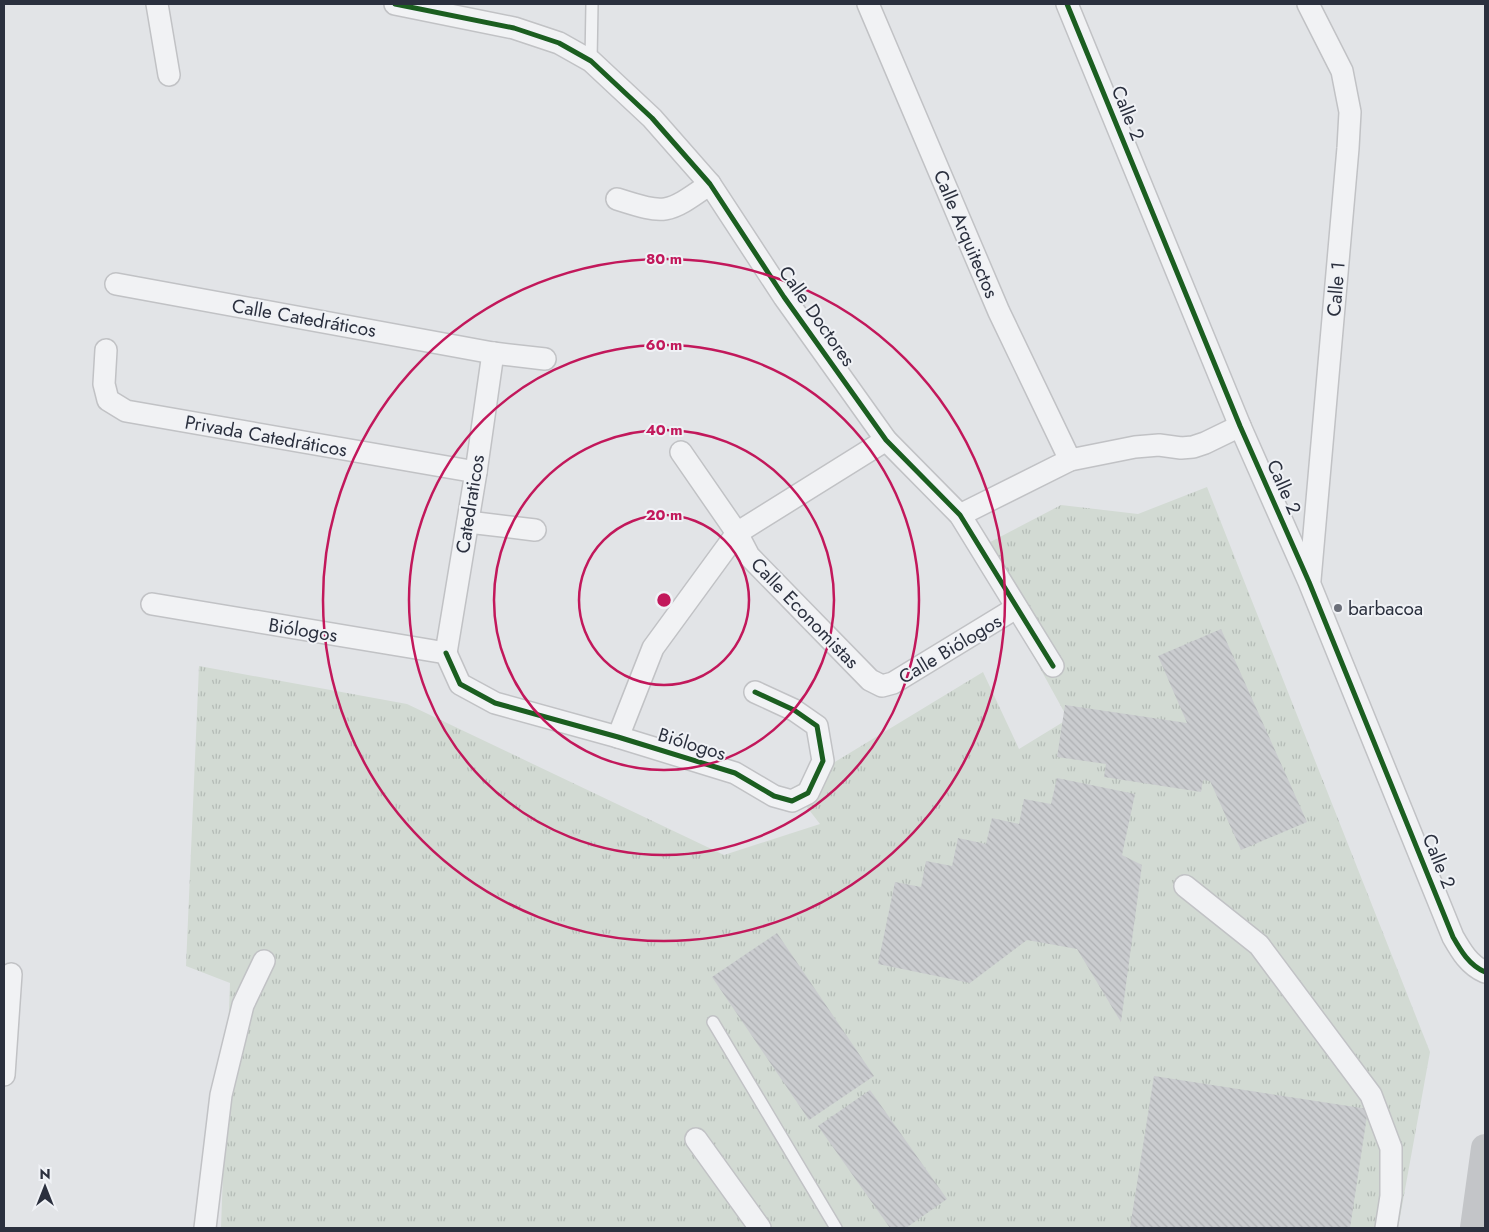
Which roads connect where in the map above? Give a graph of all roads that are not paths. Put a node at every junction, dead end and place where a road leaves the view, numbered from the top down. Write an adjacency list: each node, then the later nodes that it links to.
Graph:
1 (156, 4): 8 (street)
2 (395, 4): 7 (street, Calle Doctores)
3 (592, 4): 7 (lane)
4 (868, 4): 18 (street, Calle Arquitectos)
5 (1067, 4): 15 (street, Calle 2)
6 (1308, 4): 24 (street, Calle 1)
7 (585, 57): 9 (street, Calle Doctores)
8 (169, 75)
9 (710, 184): 10 (street); 16 (street, Calle Doctores)
10 (617, 199)
11 (116, 284): 13 (street, Calle Catedráticos)
12 (106, 350): 19 (street, Privada Catedráticos)
13 (493, 353): 14 (street, Calle Catedráticos); 19 (street, Catedraticos)
14 (545, 359)
15 (1240, 426): 18 (street); 24 (street, Calle 2)
16 (886, 440): 20 (street, Calle Doctores); 23 (street)
17 (681, 452): 23 (street, Calle Economistas)
18 (1070, 460): 20 (street)
19 (476, 472): 21 (street, Catedraticos)
20 (960, 515): 26 (street, Calle Doctores)
21 (468, 522): 22 (street); 27 (street, Catedraticos)
22 (535, 530)
23 (736, 533): 29 (street, Calle Economistas); 31 (street)
24 (1309, 582): 34 (street, Calle 2)
25 (152, 604): 27 (street, Biólogos)
26 (1016, 608): 28 (street, Calle Doctores); 29 (street, Calle Biólogos)
27 (446, 654): 31 (street, Biólogos)
28 (1052, 666)
29 (882, 686)
30 (755, 692): 31 (street, Biólogos)
31 (618, 737)
32 (1185, 886): 43 (street)
33 (264, 961): 40 (street)
34 (1485, 972)
35 (11, 974): 37 (street)
36 (713, 1022): 42 (lane)
37 (4, 1075)
38 (696, 1139): 41 (street)
39 (1485, 1148): 44 (street)
40 (205, 1228)
41 (760, 1228)
42 (836, 1228)
43 (1386, 1228)
44 (1474, 1228)

